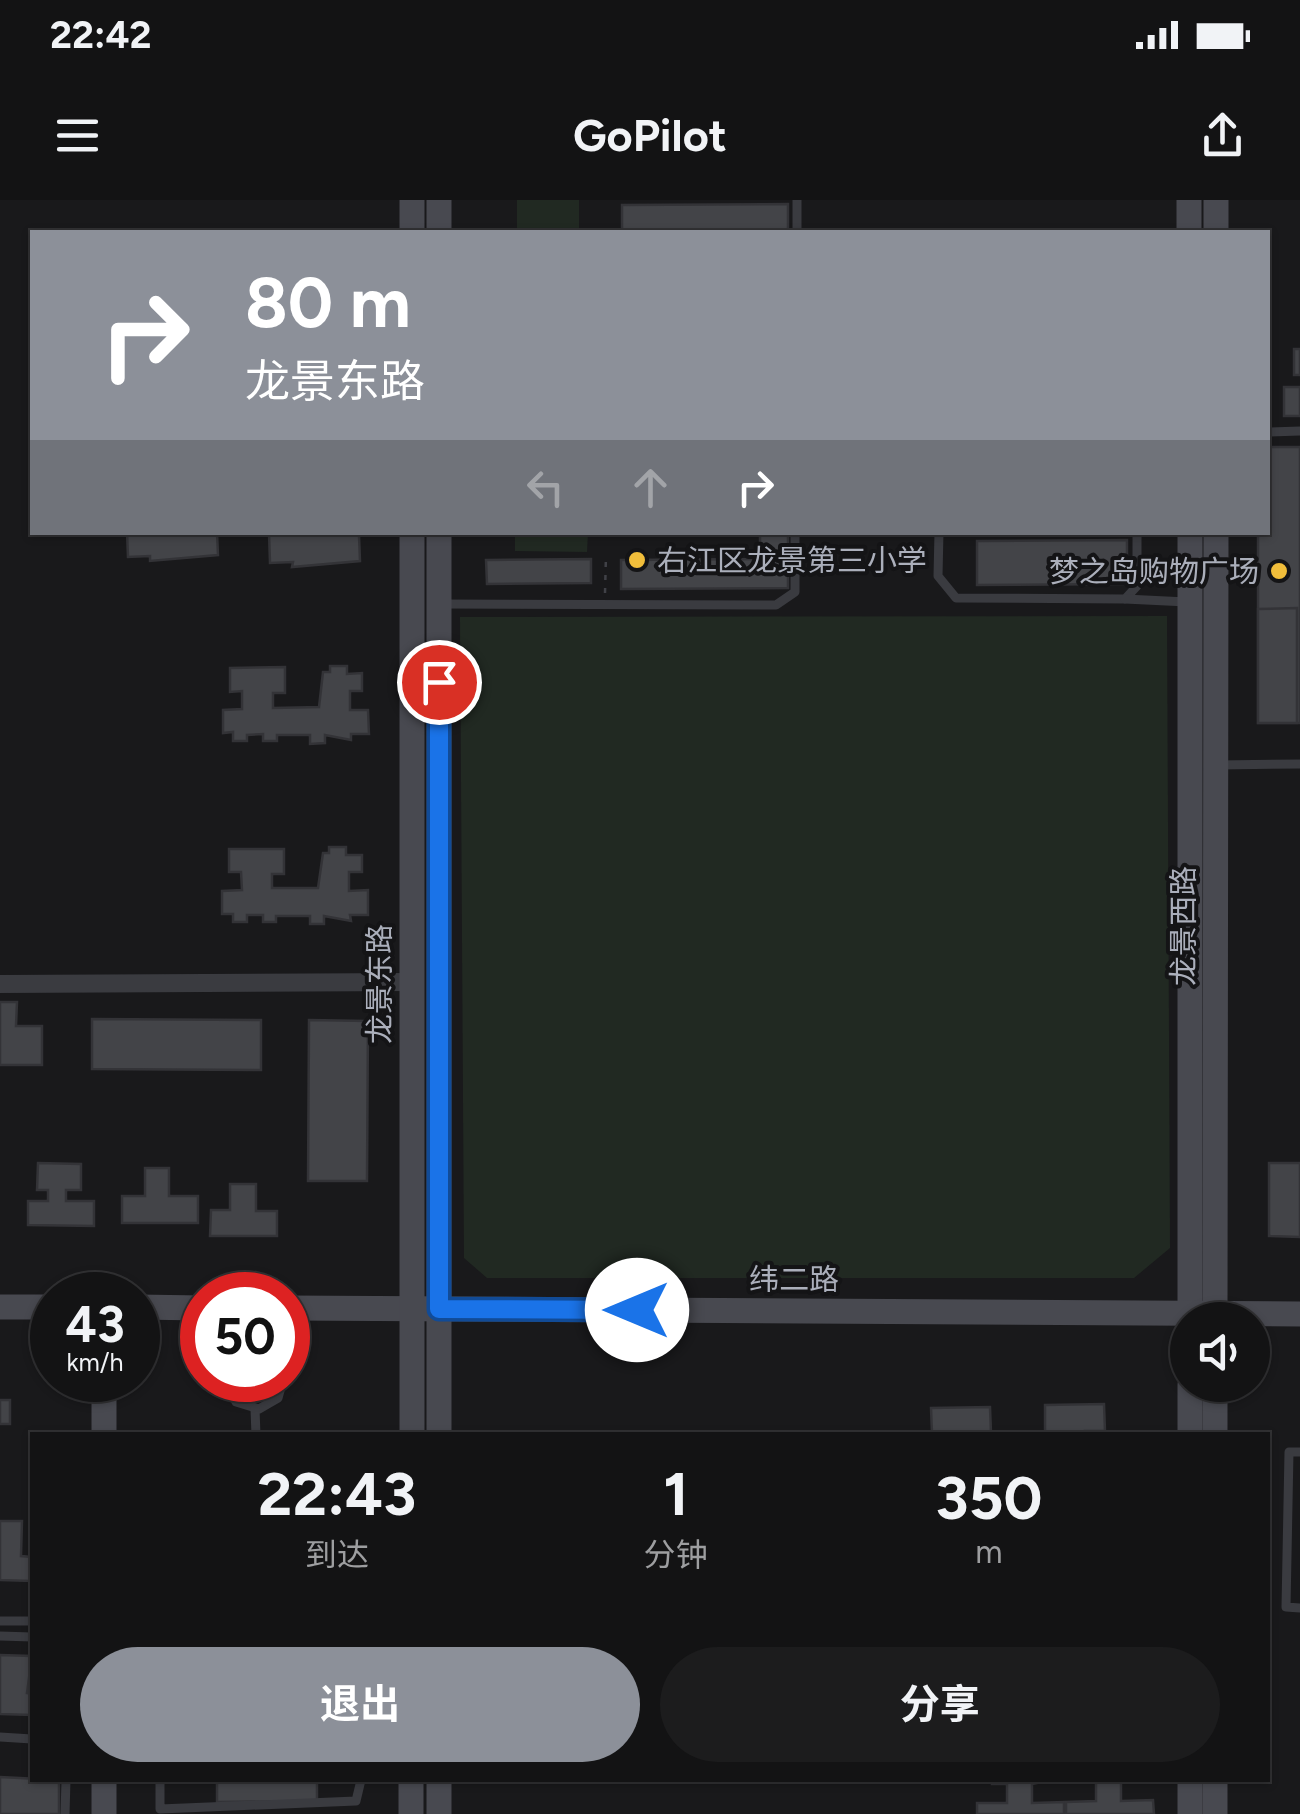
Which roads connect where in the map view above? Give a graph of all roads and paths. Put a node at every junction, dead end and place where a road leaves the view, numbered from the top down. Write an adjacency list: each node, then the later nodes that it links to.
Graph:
1 (412, 200): 6 (main road)
2 (440, 200): 7 (main road)
3 (797, 200): 8 (lane)
4 (1189, 200): 9 (main road)
5 (1216, 200): 10 (main road)
6 (412, 230)
7 (440, 230)
8 (797, 230)
9 (1189, 230)
10 (1216, 230)
11 (1300, 431): 12 (lane)
12 (1270, 432)
13 (412, 535): 27 (main road, 龙景东路)
14 (439, 535): 23 (main road, 龙景东路)
15 (795, 535): 24 (lane)
16 (939, 535): 21 (lane)
17 (1137, 535): 21 (lane)
18 (1190, 535): 22 (main road, 龙景西路)
19 (1216, 535): 26 (main road, 龙景西路)
20 (606, 555): 24 (path)
21 (1125, 599): 22 (lane)
22 (1190, 602): 29 (main road, 龙景西路)
23 (439, 604): 24 (lane); 35 (main road, 龙景东路)
24 (605, 604)
25 (1300, 764): 26 (lane)
26 (1216, 766): 30 (main road, 龙景西路)
27 (412, 982): 28 (street); 34 (main road, 龙景东路)
28 (0, 984)
29 (1203, 1302)
30 (1203, 1302)
31 (0, 1307): 32 (main road)
32 (30, 1307)
33 (310, 1308): 34 (main road, 纬二路)
34 (412, 1309): 35 (main road, 纬二路); 47 (main road, 龙景东路)
35 (439, 1309): 38 (main road, 纬二路); 48 (main road, 龙景东路)
36 (1300, 1314): 37 (main road, 纬二路)
37 (1270, 1315)
38 (1170, 1317)
39 (104, 1402): 45 (main road)
40 (236, 1402): 44 (lane)
41 (270, 1402): 44 (lane)
42 (1190, 1402): 49 (main road)
43 (1216, 1402): 50 (main road)
44 (255, 1409): 46 (lane)
45 (104, 1432)
46 (256, 1432)
47 (412, 1432)
48 (439, 1432)
49 (1190, 1432)
50 (1216, 1432)
51 (1300, 1452): 52 (lane)
52 (1300, 1608)
53 (0, 1620): 54 (lane)
54 (30, 1620)
55 (0, 1636): 56 (lane)
56 (30, 1638)
57 (0, 1738): 58 (lane)
58 (30, 1739)
59 (66, 1782): 67 (lane)
60 (104, 1782): 68 (main road)
61 (160, 1782): 62 (lane)
62 (361, 1782)
63 (411, 1782): 69 (main road)
64 (439, 1782): 70 (main road)
65 (1190, 1782): 71 (main road)
66 (1215, 1782): 72 (main road)
67 (65, 1814)
68 (104, 1814)
69 (411, 1814)
70 (439, 1814)
71 (1190, 1814)
72 (1215, 1814)

